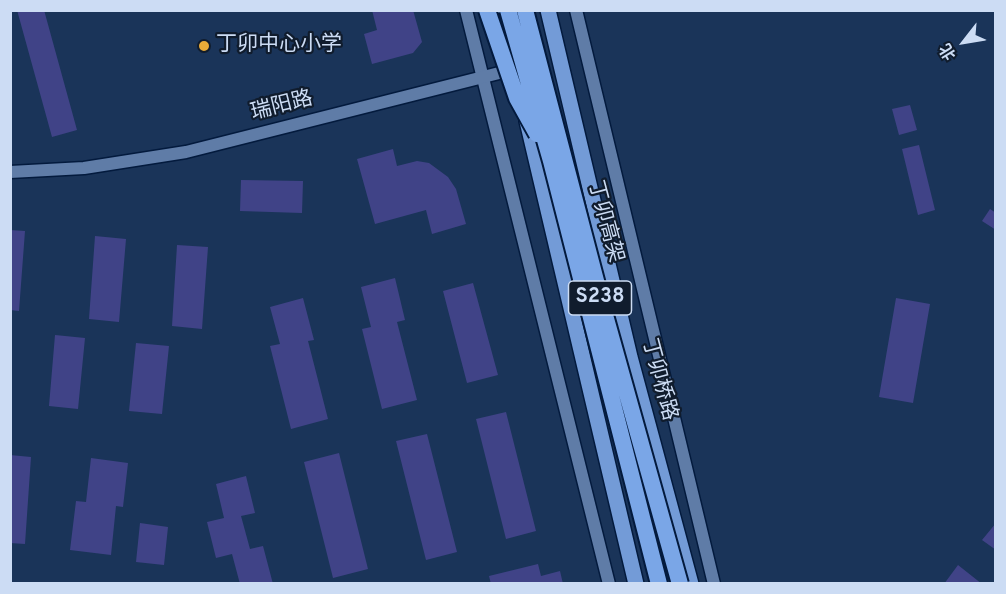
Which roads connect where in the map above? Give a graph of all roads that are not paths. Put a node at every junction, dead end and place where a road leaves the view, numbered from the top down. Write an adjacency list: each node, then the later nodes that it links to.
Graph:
1 (466, 10): 10 (street)
2 (487, 10): 11 (highway, bridge)
3 (498, 10): 9 (main road, S238)
4 (508, 10): 11 (highway, 丁卯高架 / S238, bridge)
5 (525, 10): 16 (highway, 丁卯高架 / S238, bridge)
6 (548, 10): 8 (main road, 丁卯桥路 / S238)
7 (576, 10): 18 (street)
8 (560, 56): 9 (street, 瑞阳路); 17 (main road, 丁卯桥路 / S238)
9 (515, 69): 10 (street, 瑞阳路); 14 (main road, S238)
10 (484, 76): 12 (street, 瑞阳路); 13 (street)
11 (551, 161): 15 (highway, 丁卯高架 / S238, bridge)
12 (10, 172)
13 (609, 584)
14 (636, 584)
15 (659, 584)
16 (680, 584)
17 (691, 584)
18 (714, 584)

